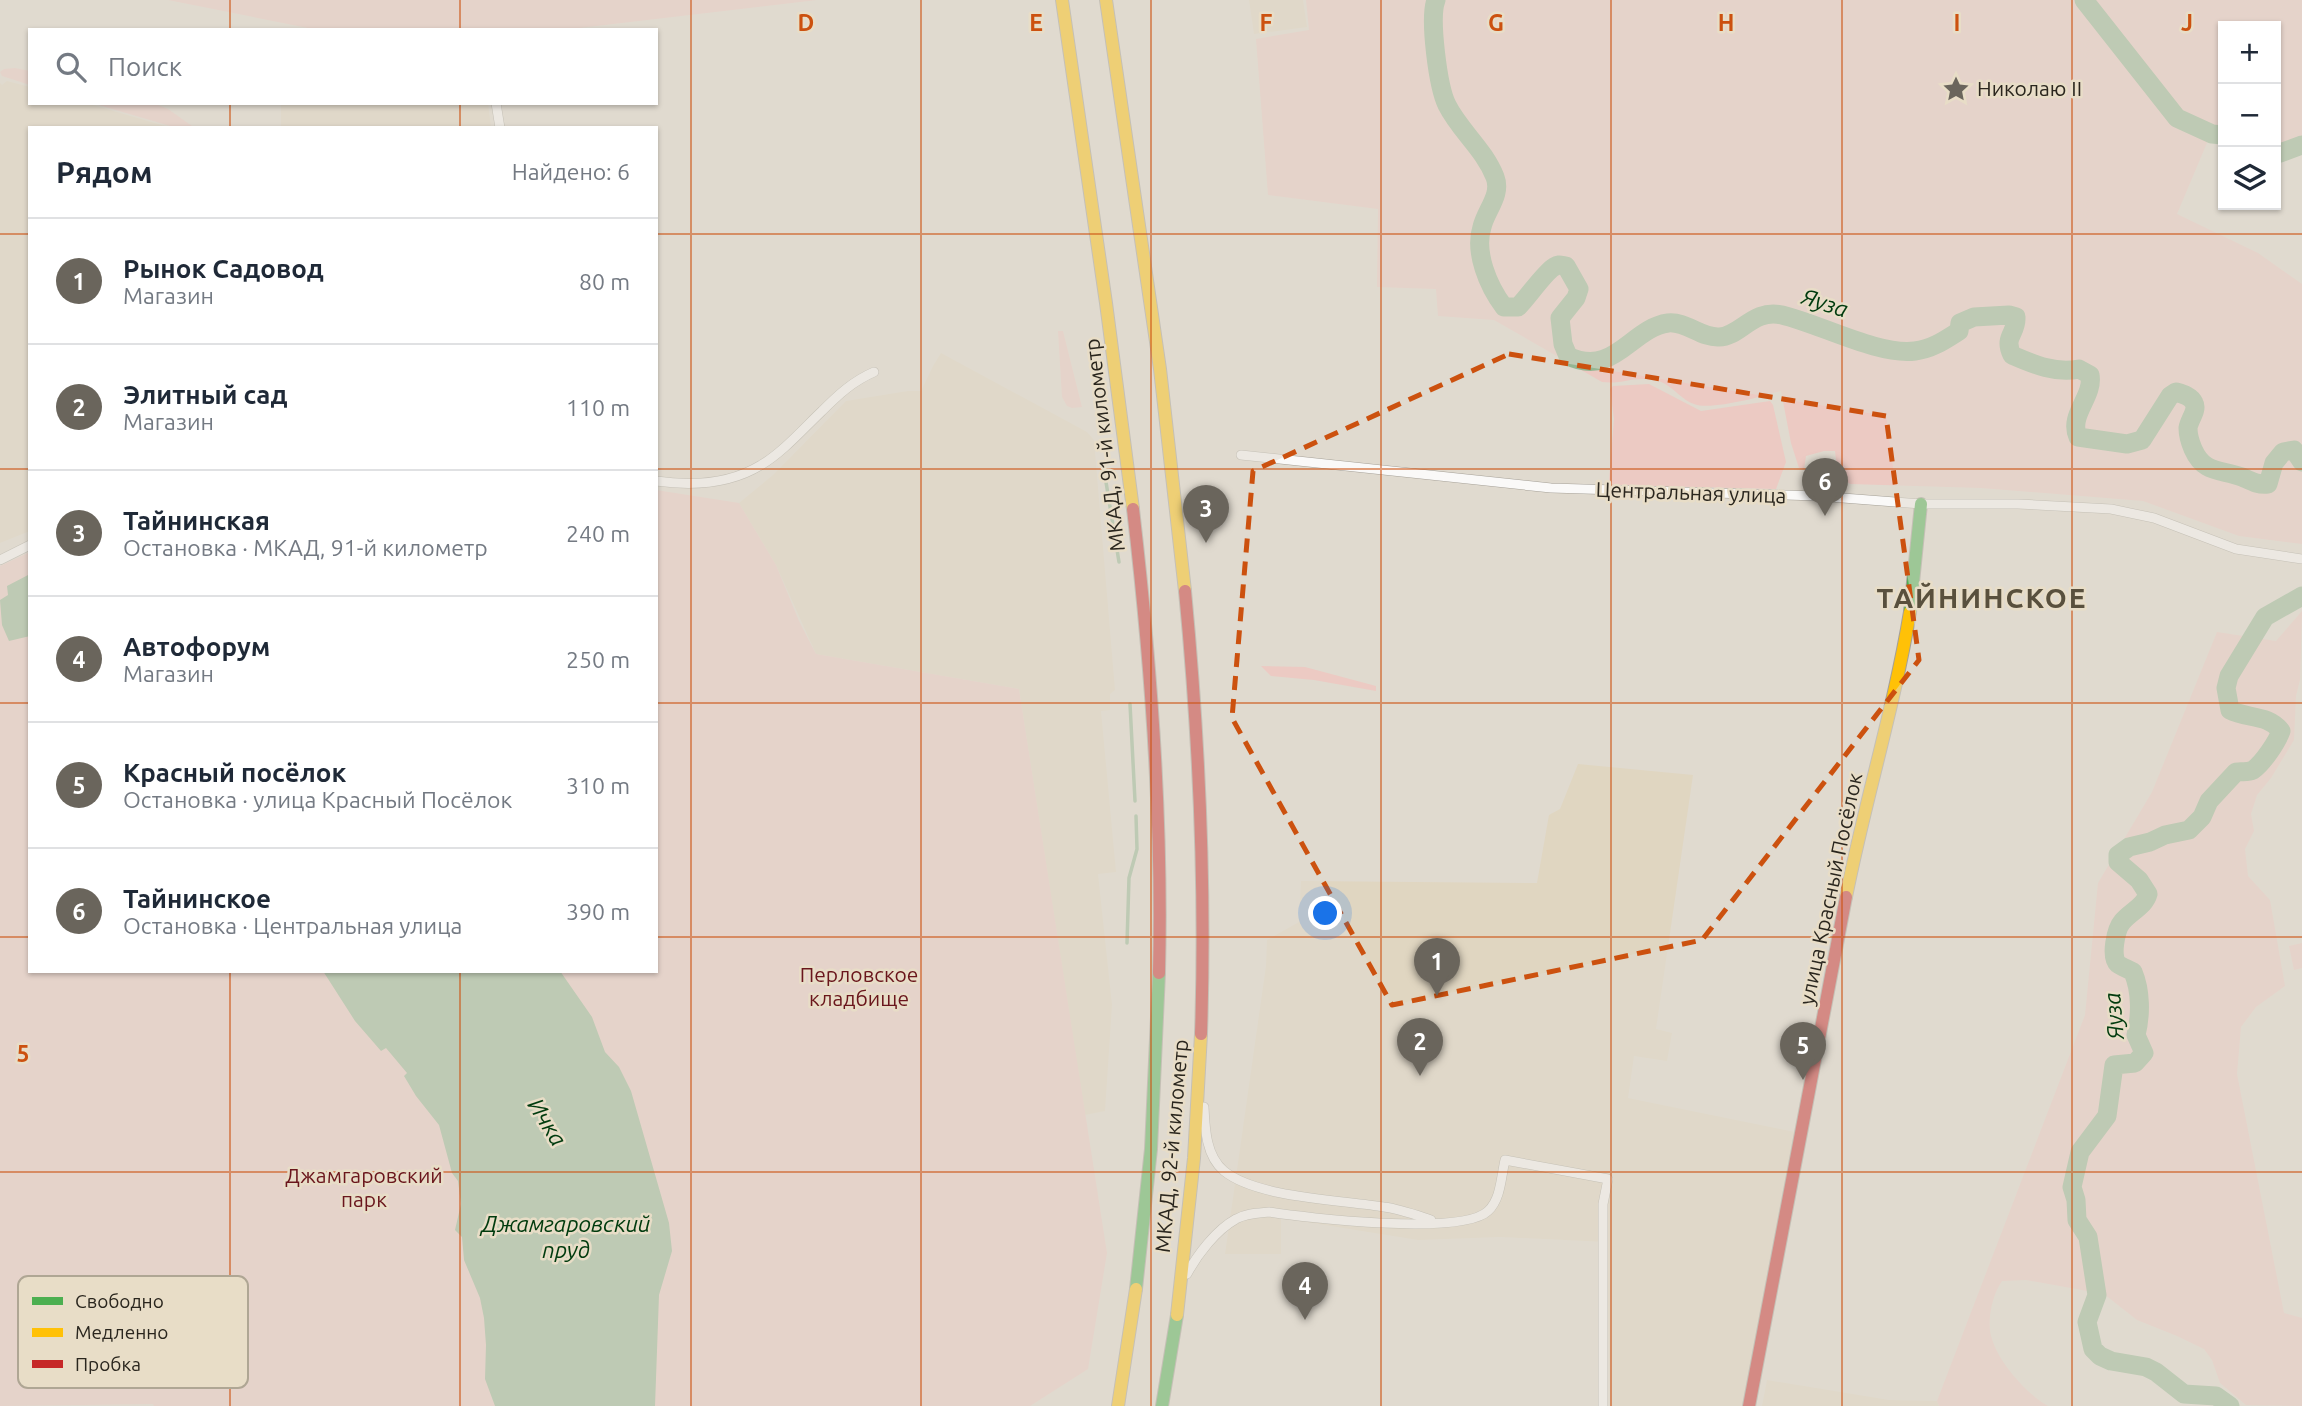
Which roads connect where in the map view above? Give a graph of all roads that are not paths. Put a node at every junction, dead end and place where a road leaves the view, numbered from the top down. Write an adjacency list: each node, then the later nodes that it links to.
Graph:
1 (1062, 0): 12 (main road, МКАД, 91-й километр)
2 (1106, 0): 13 (main road, МКАД, 92-й километр)
3 (496, 105): 4 (street)
4 (500, 126)
5 (874, 372): 7 (street)
6 (1241, 455): 8 (street, Центральная улица)
7 (658, 481)
8 (1921, 504): 10 (street, Центральная улица); 19 (main road, улица Красный Посёлок)
9 (28, 546): 11 (street)
10 (2302, 559)
11 (0, 560)
12 (1160, 888): 16 (main road, МКАД, 92-й километр)
13 (1201, 1058): 14 (street); 15 (main road, МКАД, 92-й километр)
14 (1439, 1222): 15 (street); 18 (street)
15 (1179, 1288): 17 (main road, МКАД, 92-й километр)
16 (1118, 1406)
17 (1161, 1406)
18 (1604, 1406)
19 (1749, 1406)

